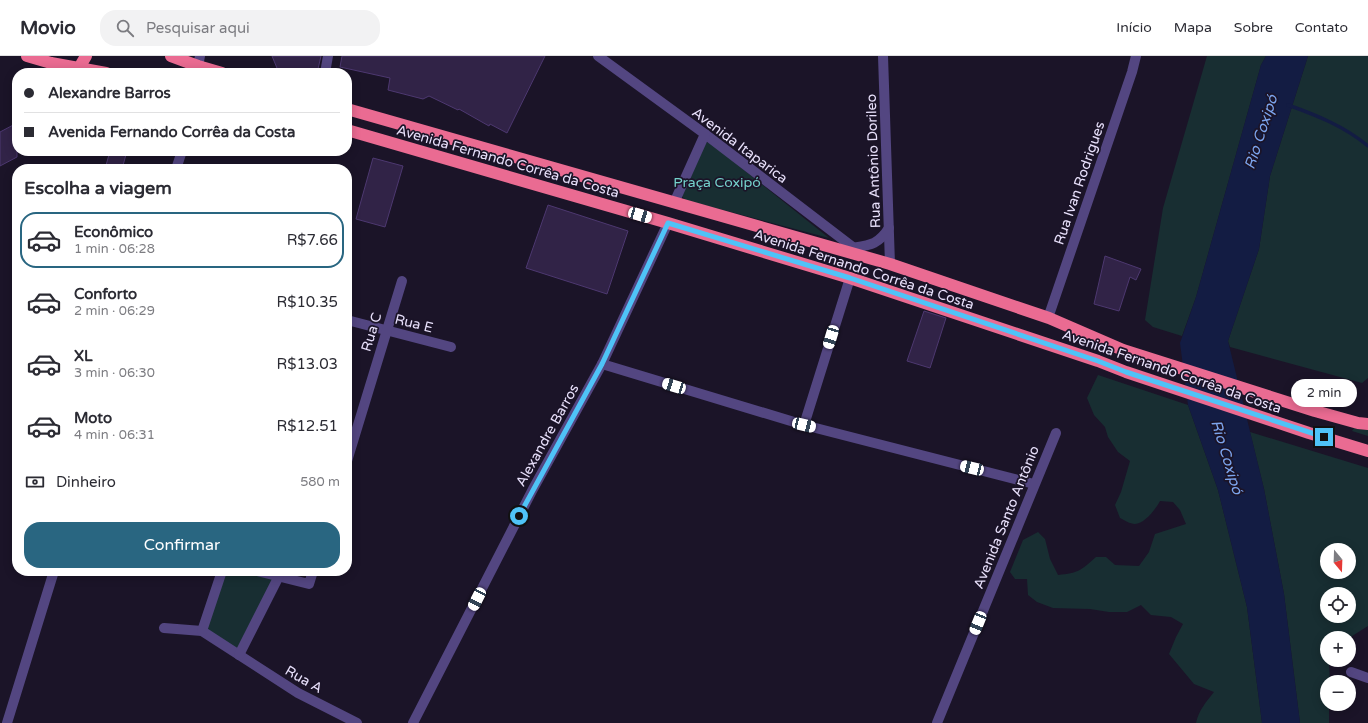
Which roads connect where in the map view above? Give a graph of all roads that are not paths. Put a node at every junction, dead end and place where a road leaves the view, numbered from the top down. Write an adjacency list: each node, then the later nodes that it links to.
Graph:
1 (27, 56): 9 (highway)
2 (86, 56): 9 (highway)
3 (171, 56): 8 (highway)
4 (328, 56): 11 (street)
5 (598, 56): 14 (street, Avenida Itaparica)
6 (883, 56): 17 (street, Rua Antônio Dorileo)
7 (1136, 56): 24 (street, Rua Ivan Rodrigues)
8 (199, 61): 10 (highway)
9 (79, 68)
10 (212, 68)
11 (326, 68)
12 (352, 110): 15 (highway, Avenida Fernando Corrêa da Costa)
13 (352, 131): 16 (highway, Avenida Fernando Corrêa da Costa)
14 (704, 134): 15 (street); 18 (street, Avenida Itaparica)
15 (674, 203): 19 (highway, Avenida Fernando Corrêa da Costa)
16 (668, 223): 22 (highway, Avenida Fernando Corrêa da Costa); 28 (street, Alexandre Barros)
17 (889, 228): 18 (street); 21 (street, Rua Antônio Dorileo)
18 (854, 248): 19 (street); 20 (street, Avenida Itaparica)
19 (839, 250): 20 (highway, Avenida Fernando Corrêa da Costa)
20 (864, 257): 21 (highway, Avenida Fernando Corrêa da Costa)
21 (890, 264): 24 (highway, Avenida Fernando Corrêa da Costa)
22 (850, 278): 30 (street); 33 (highway, Avenida Fernando Corrêa da Costa)
23 (402, 281): 26 (street, Rua C)
24 (1048, 318): 29 (highway, Avenida Fernando Corrêa da Costa)
25 (352, 321): 26 (street, Rua E)
26 (387, 331): 27 (street, Rua E); 32 (street, Rua C)
27 (451, 347)
28 (602, 364): 30 (street); 46 (street, Alexandre Barros)
29 (1368, 424)
30 (804, 425): 34 (street)
31 (1056, 433): 34 (street, Avenida Santo Antônio)
32 (352, 445)
33 (1368, 451)
34 (1034, 484): 47 (street, Avenida Santo Antônio)
35 (52, 576): 44 (street)
36 (220, 576): 40 (street)
37 (279, 576): 38 (street); 41 (street)
38 (311, 576)
39 (164, 628): 40 (street, Rua A)
40 (202, 631): 41 (street, Rua A)
41 (238, 655): 45 (street, Rua A)
42 (1351, 672): 43 (street)
43 (1368, 678)
44 (7, 723)
45 (357, 723)
46 (413, 723)
47 (937, 723)

